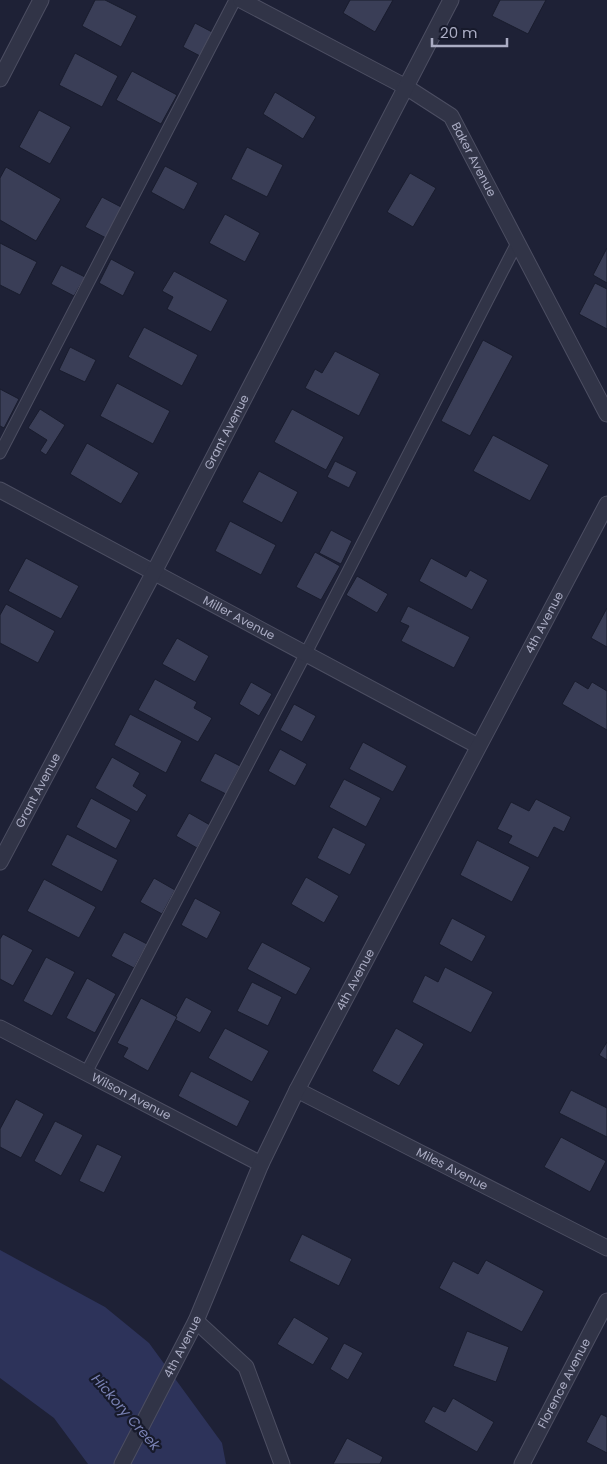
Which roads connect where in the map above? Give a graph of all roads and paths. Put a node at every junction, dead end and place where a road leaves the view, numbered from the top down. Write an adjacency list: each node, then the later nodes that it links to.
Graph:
1 (41, 0): 5 (street)
2 (235, 0): 9 (lane)
3 (241, 0): 6 (street, Baker Avenue)
4 (451, 0): 6 (street, Grant Avenue)
5 (0, 79)
6 (406, 87): 7 (street, Baker Avenue); 12 (street, Grant Avenue)
7 (518, 243): 8 (street, Baker Avenue); 13 (lane)
8 (607, 414)
9 (0, 454)
10 (0, 490): 12 (street, Miller Avenue)
11 (607, 504): 14 (street, 4th Avenue)
12 (154, 572): 13 (street, Miller Avenue); 15 (street, Grant Avenue)
13 (306, 653): 14 (street, Miller Avenue); 17 (lane)
14 (478, 746): 18 (street, 4th Avenue)
15 (0, 862)
16 (0, 1028): 17 (street, Wilson Avenue)
17 (86, 1073): 19 (street, Wilson Avenue)
18 (297, 1090): 19 (street, 4th Avenue); 20 (street, Miles Avenue)
19 (261, 1164): 22 (street, 4th Avenue)
20 (607, 1248)
21 (607, 1302): 25 (street, Florence Avenue)
22 (196, 1320): 23 (street, 4th Avenue); 24 (street)
23 (122, 1464)
24 (282, 1464)
25 (522, 1464)

